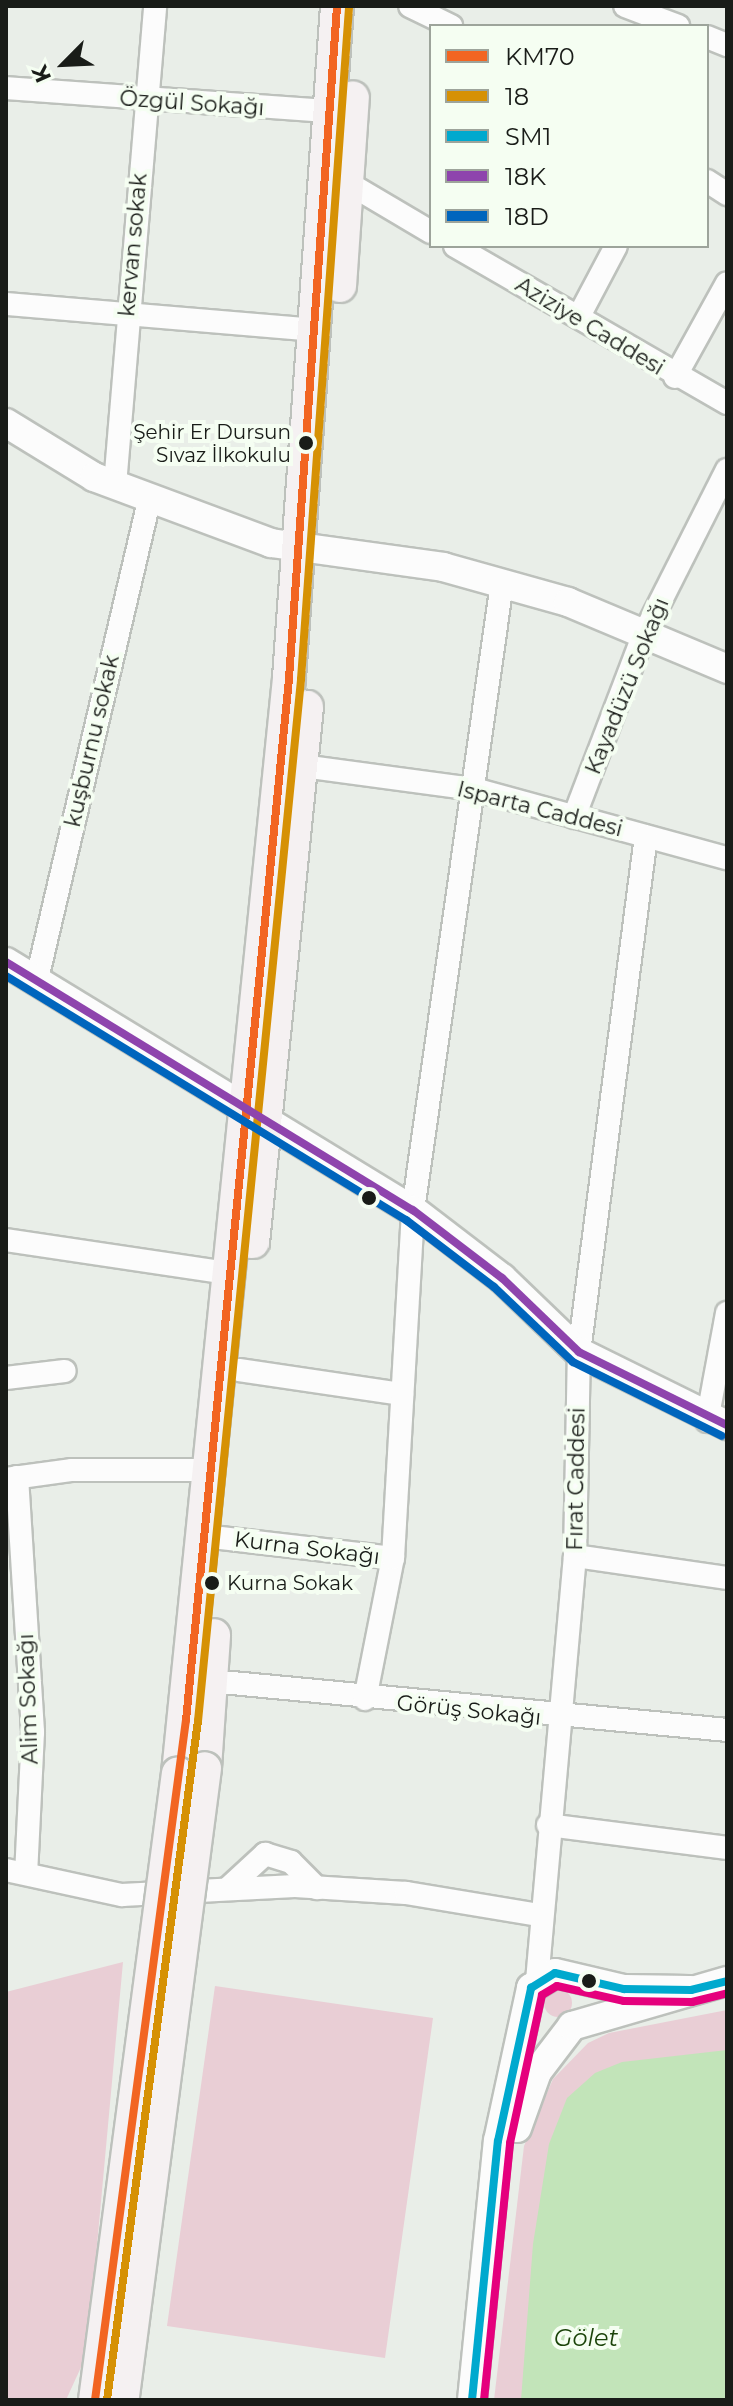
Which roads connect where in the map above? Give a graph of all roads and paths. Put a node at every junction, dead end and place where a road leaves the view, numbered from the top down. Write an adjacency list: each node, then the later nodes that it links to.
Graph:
1 (155, 6): 9 (street, kervan sokak)
2 (337, 6): 10 (main road)
3 (358, 6): 12 (main road)
4 (410, 6): 6 (street)
5 (625, 6): 7 (street)
6 (447, 24)
7 (673, 24)
8 (6, 88): 9 (street, Özgül Sokağı)
9 (145, 101): 10 (street, Özgül Sokağı); 19 (street, kervan sokak)
10 (330, 111): 21 (main road)
11 (709, 182): 13 (street)
12 (348, 183): 14 (street); 28 (main road)
13 (727, 194)
14 (429, 231)
15 (459, 248): 20 (street, Aziziye Caddesi)
16 (615, 248): 20 (street)
17 (727, 283): 22 (street)
18 (6, 304): 19 (street)
19 (127, 312): 21 (street); 26 (street, kervan sokak)
20 (579, 316): 22 (street, Aziziye Caddesi)
21 (314, 330): 28 (main road)
22 (675, 377): 23 (street, Aziziye Caddesi)
23 (727, 403)
24 (6, 423): 26 (street)
25 (727, 470): 30 (street, Kayadüzü Sokağı)
26 (115, 485): 27 (street)
27 (149, 500): 28 (street); 38 (street, kuşburnu sokak)
28 (308, 549): 29 (street); 32 (main road); 39 (main road)
29 (502, 583): 30 (street); 33 (street)
30 (643, 636): 31 (street); 34 (street, Kayadüzü Sokağı)
31 (727, 669)
32 (303, 766): 33 (street, Isparta Caddesi); 39 (main road)
33 (474, 789): 34 (street, Isparta Caddesi); 40 (street)
34 (574, 817): 35 (street, Isparta Caddesi)
35 (646, 836): 36 (street, Isparta Caddesi); 44 (street, Fırat Caddesi)
36 (726, 854)
37 (6, 962): 38 (street)
38 (36, 983): 39 (street)
39 (255, 1119): 40 (street); 42 (main road); 45 (main road)
40 (413, 1210): 44 (street); 48 (street)
41 (6, 1240): 42 (street)
42 (228, 1273): 50 (main road)
43 (727, 1313): 49 (street)
44 (579, 1352): 49 (street); 53 (street, Fırat Caddesi)
45 (239, 1370): 48 (street); 52 (main road)
46 (65, 1371): 47 (street)
47 (6, 1378)
48 (402, 1394): 54 (street)
49 (717, 1423)
50 (207, 1470): 51 (street); 60 (main road)
51 (11, 1478): 63 (street, Alim Sokağı)
52 (221, 1538): 54 (street, Kurna Sokağı); 56 (main road)
53 (575, 1556): 55 (street); 58 (street, Fırat Caddesi)
54 (393, 1558): 57 (street)
55 (727, 1578)
56 (211, 1681): 57 (street, Görüş Sokağı); 60 (main road)
57 (365, 1699): 58 (street, Görüş Sokağı)
58 (558, 1720): 59 (street, Görüş Sokağı); 61 (street, Fırat Caddesi)
59 (727, 1730)
60 (191, 1770): 73 (main road, bridge)
61 (548, 1825): 62 (street); 66 (street, Fırat Caddesi)
62 (727, 1848)
63 (16, 1871): 65 (street)
64 (317, 1888): 65 (street); 65 (street); 66 (street)
65 (227, 1889)
66 (539, 1915): 69 (street, Fırat Caddesi)
67 (565, 1974): 69 (street); 70 (street); 71 (street)
68 (727, 1981): 70 (street)
69 (532, 1989): 71 (street); 72 (street)
70 (691, 1990): 71 (street)
71 (572, 2026): 72 (street)
72 (500, 2173): 74 (street)
73 (114, 2399)
74 (472, 2400)

